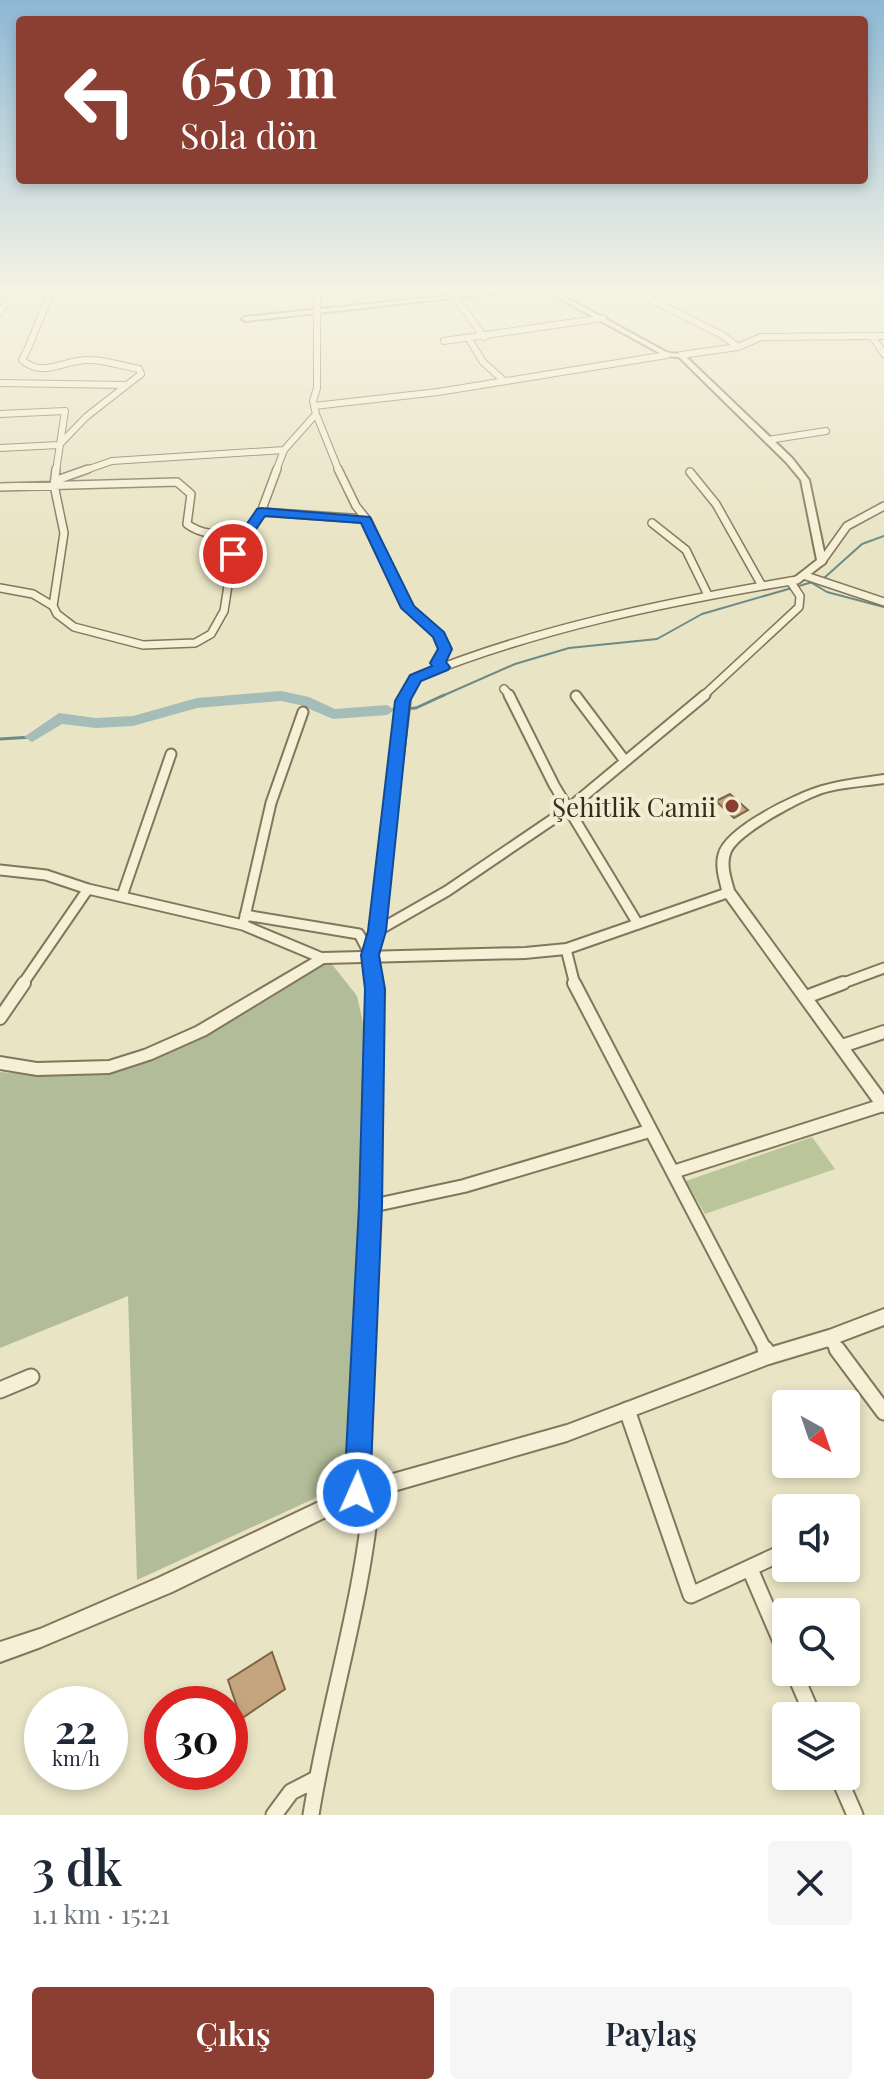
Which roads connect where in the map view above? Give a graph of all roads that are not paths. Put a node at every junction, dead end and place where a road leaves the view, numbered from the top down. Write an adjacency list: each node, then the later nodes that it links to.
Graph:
1 (135, 377): 8 (street)
2 (317, 377): 9 (street)
3 (499, 377): 6 (street)
4 (531, 377): 6 (street)
5 (703, 377): 12 (street)
6 (504, 381): 9 (street)
7 (0, 383): 8 (street)
8 (125, 385): 13 (street)
9 (315, 410): 15 (street); 21 (street)
10 (0, 414): 13 (street)
11 (826, 431): 12 (street)
12 (768, 440): 24 (street)
13 (59, 445): 14 (street); 17 (street)
14 (0, 448)
15 (284, 450): 17 (street); 20 (street)
16 (690, 472): 27 (street)
17 (54, 483): 18 (street); 23 (street); 31 (street)
18 (0, 487)
19 (884, 506): 24 (street)
20 (261, 512): 21 (street); 23 (street)
21 (366, 519): 32 (street)
22 (652, 523): 29 (street)
23 (246, 534): 31 (street)
24 (822, 561): 25 (street)
25 (807, 577): 26 (street); 30 (street)
26 (793, 582): 27 (street); 37 (street)
27 (761, 584): 29 (street)
28 (0, 588): 31 (street)
29 (707, 593): 32 (street)
30 (884, 602)
31 (53, 606)
32 (443, 667): 46 (street)
33 (504, 689): 39 (street)
34 (576, 696): 37 (street)
35 (303, 712): 44 (street)
36 (171, 754): 43 (street)
37 (625, 761): 39 (street)
38 (884, 779): 42 (street)
39 (568, 809): 45 (street); 46 (street)
40 (0, 870): 41 (street)
41 (88, 889): 43 (street); 52 (street)
42 (729, 892): 45 (street); 51 (street)
43 (122, 896): 44 (street)
44 (244, 920): 48 (street); 49 (street)
45 (638, 924): 47 (street)
46 (377, 931): 48 (street)
47 (566, 949): 48 (street); 57 (street)
48 (370, 955): 49 (street); 59 (street)
49 (322, 958): 55 (street)
50 (884, 968): 51 (street)
51 (806, 997): 54 (street)
52 (0, 1018)
53 (884, 1032): 54 (street)
54 (842, 1046): 56 (street)
55 (0, 1063)
56 (884, 1106): 58 (street)
57 (649, 1131): 58 (street); 59 (street)
58 (673, 1172): 62 (street)
59 (371, 1206): 67 (street)
60 (884, 1317): 61 (street)
61 (829, 1338): 62 (street); 66 (street)
62 (769, 1356): 65 (street)
63 (31, 1377): 64 (street)
64 (0, 1390)
65 (627, 1410): 67 (street); 69 (street)
66 (884, 1412)
67 (364, 1492): 71 (street); 72 (street)
68 (772, 1558): 69 (street)
69 (750, 1569): 70 (street)
70 (772, 1620)
71 (0, 1652)
72 (316, 1779): 74 (street); 75 (street)
73 (844, 1790): 76 (street)
74 (274, 1815)
75 (311, 1815)
76 (855, 1815)

